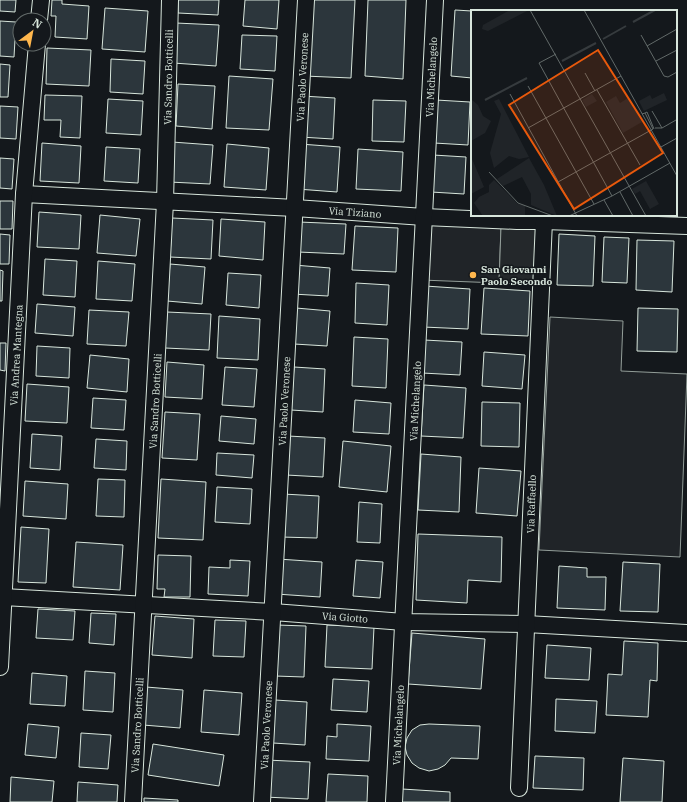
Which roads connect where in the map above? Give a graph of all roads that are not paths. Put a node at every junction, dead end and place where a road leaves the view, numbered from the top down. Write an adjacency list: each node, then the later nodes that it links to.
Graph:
1 (41, 0): 5 (street)
2 (170, 0): 8 (street, Via Sandro Botticelli)
3 (306, 0): 9 (street, Via Paolo Veronese)
4 (435, 0): 10 (street, Via Michelangelo)
5 (40, 12)
6 (36, 52): 7 (street, Via Andrea Mantegna)
7 (24, 194): 8 (street, Via Tiziano); 14 (street, Via Andrea Mantegna)
8 (165, 202): 9 (street, Via Tiziano); 15 (street, Via Sandro Botticelli)
9 (295, 208): 10 (street, Via Tiziano); 16 (street, Via Paolo Veronese)
10 (424, 217): 11 (street, Via Tiziano); 17 (street, Via Michelangelo)
11 (526, 218): 12 (street, Via Tiziano)
12 (544, 221): 13 (street, Via Tiziano); 18 (street, Via Raffaello)
13 (687, 226)
14 (3, 597): 15 (street, Via Giotto); 20 (street, Via Andrea Mantegna)
15 (144, 605): 16 (street, Via Giotto); 22 (street, Via Sandro Botticelli)
16 (273, 612): 17 (street, Via Giotto); 23 (street, Via Paolo Veronese)
17 (404, 622): 18 (street, Via Giotto); 24 (street, Via Michelangelo)
18 (526, 624): 19 (street, Via Giotto); 21 (street, Via Raffaello)
19 (687, 633)
20 (0, 667)
21 (519, 788)
22 (133, 802)
23 (262, 802)
24 (394, 802)

